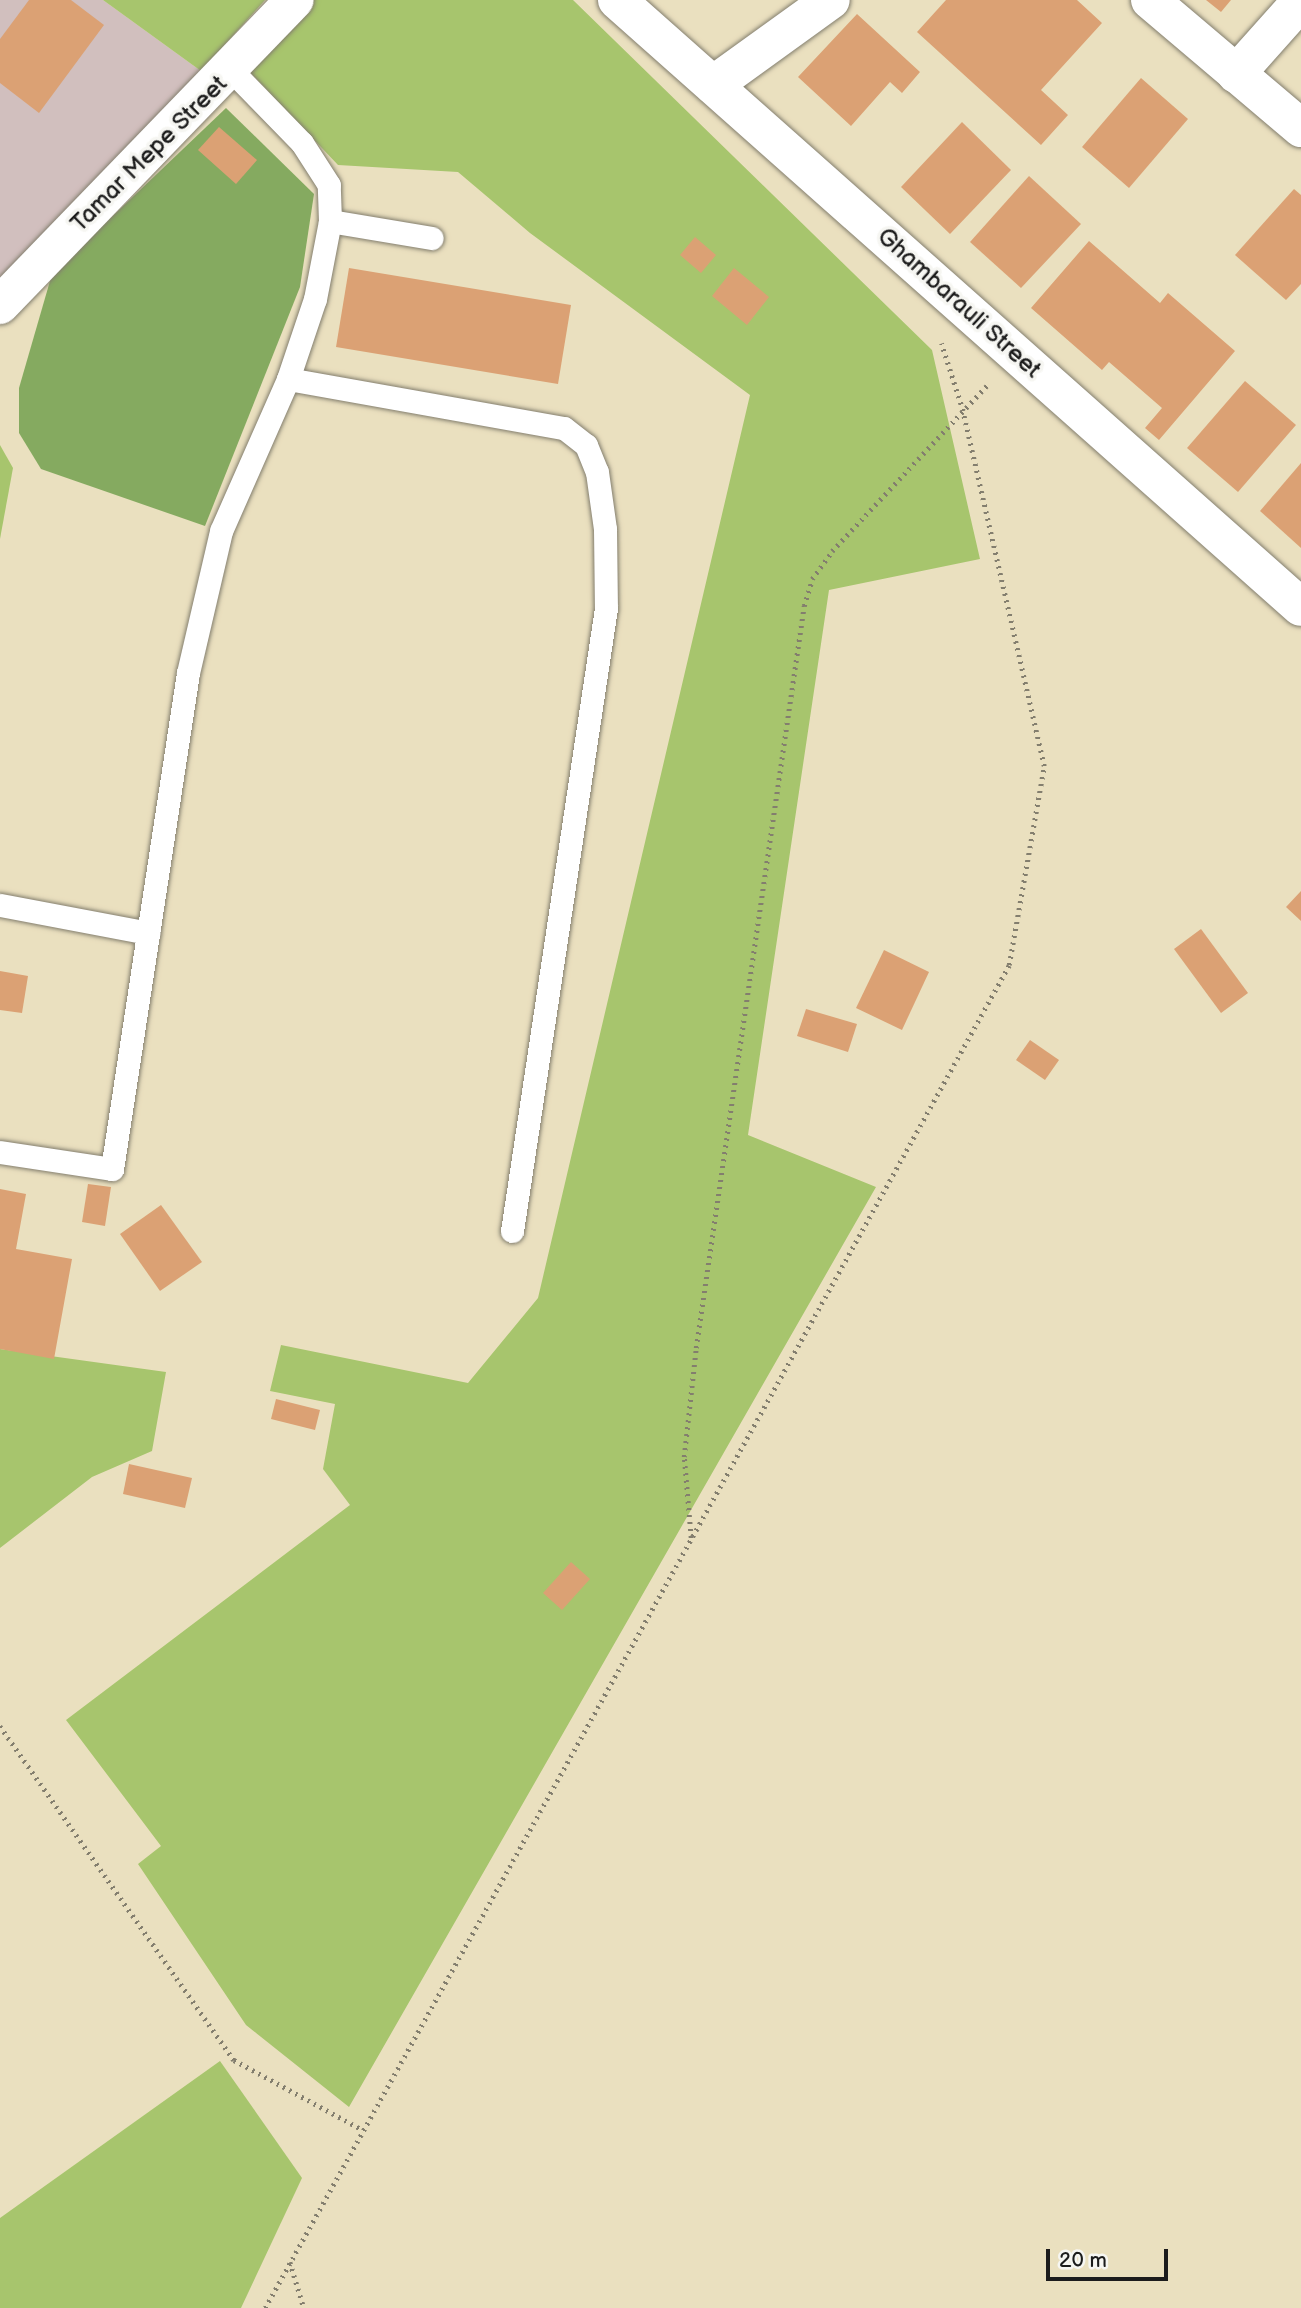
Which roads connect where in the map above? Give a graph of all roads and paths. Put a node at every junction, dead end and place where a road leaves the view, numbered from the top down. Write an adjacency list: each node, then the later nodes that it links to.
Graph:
1 (295, 0): 6 (street, Tamar Mepe Street)
2 (617, 0): 8 (street, Ghambarauli Street)
3 (831, 0): 8 (street)
4 (1150, 0): 7 (street)
5 (1301, 1): 7 (street)
6 (231, 70): 10 (lane); 12 (street, Tamar Mepe Street)
7 (1236, 74): 9 (street)
8 (713, 85): 14 (street, Ghambarauli Street)
9 (1301, 128)
10 (330, 221): 11 (lane); 15 (lane)
11 (432, 237)
12 (0, 305)
13 (938, 332): 16 (path)
14 (1016, 354): 16 (path); 17 (street, Ghambarauli Street)
15 (288, 379): 19 (lane); 21 (lane)
16 (963, 411): 22 (path); 22 (path)
17 (1301, 607)
18 (0, 905): 19 (lane)
19 (148, 933): 20 (lane)
20 (0, 1152)
21 (512, 1231)
22 (691, 1538): 24 (path)
23 (0, 1726): 24 (path)
24 (363, 2130): 25 (path)
25 (290, 2261): 26 (path); 27 (path)
26 (265, 2308)
27 (304, 2308)

